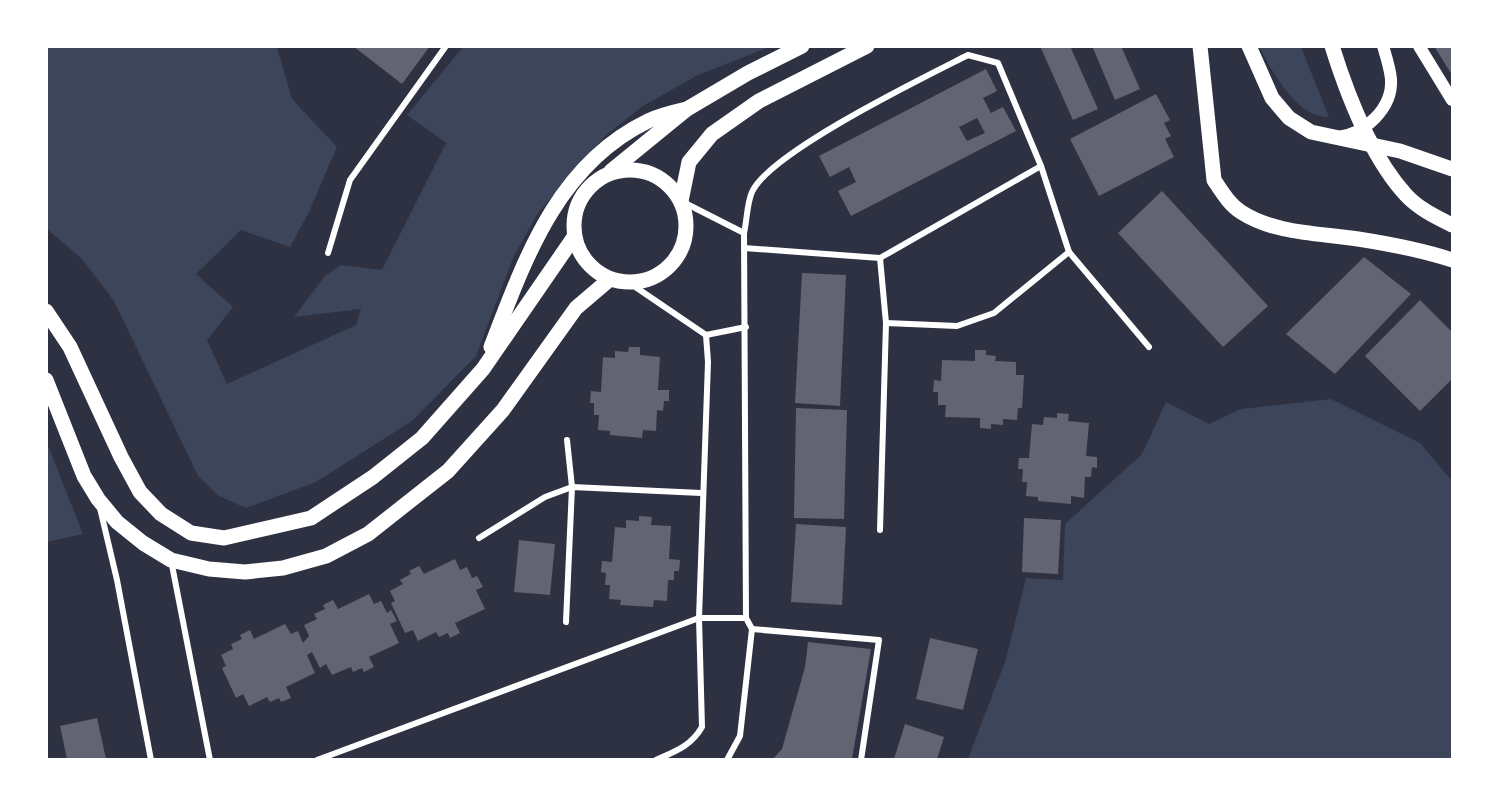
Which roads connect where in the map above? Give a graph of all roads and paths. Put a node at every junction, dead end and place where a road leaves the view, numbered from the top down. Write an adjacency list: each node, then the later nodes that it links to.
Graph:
1 (446, 46): 21 (street)
2 (802, 46): 10 (main road)
3 (867, 46): 15 (main road)
4 (1200, 46): 23 (main road)
5 (1249, 46): 11 (main road)
6 (1383, 46): 11 (main road)
7 (1419, 46): 9 (main road)
8 (1333, 49): 16 (main road)
9 (1452, 100)
10 (687, 109): 14 (main road); 31 (main road)
11 (1332, 137): 13 (main road)
12 (1041, 166): 17 (street); 20 (street); 22 (street)
13 (1452, 170)
14 (606, 174): 15 (main road); 18 (main road)
15 (681, 201): 17 (street); 25 (main road)
16 (1452, 225)
17 (744, 232): 19 (street)
18 (574, 237): 24 (main road); 31 (main road)
19 (744, 248): 22 (street); 28 (street)
20 (1069, 252): 27 (street); 30 (street)
21 (328, 253)
22 (880, 258): 27 (street)
23 (1452, 261)
24 (610, 279): 25 (main road); 39 (main road)
25 (628, 282): 29 (street)
26 (46, 311): 31 (main road)
27 (886, 323): 37 (street)
28 (746, 327): 29 (street); 41 (street)
29 (706, 335): 35 (street)
30 (1149, 347)
31 (483, 369)
32 (46, 380): 36 (main road)
33 (567, 440): 34 (street)
34 (572, 487): 35 (street); 38 (street); 42 (street)
35 (701, 493): 40 (street)
36 (98, 499): 39 (main road); 44 (street)
37 (880, 530)
38 (479, 538)
39 (171, 560): 45 (street)
40 (699, 618): 41 (street); 46 (street); 47 (street)
41 (746, 618): 43 (street)
42 (566, 622)
43 (752, 629): 48 (street); 49 (street)
44 (152, 759)
45 (210, 759)
46 (316, 759)
47 (656, 759)
48 (727, 759)
49 (861, 759)

